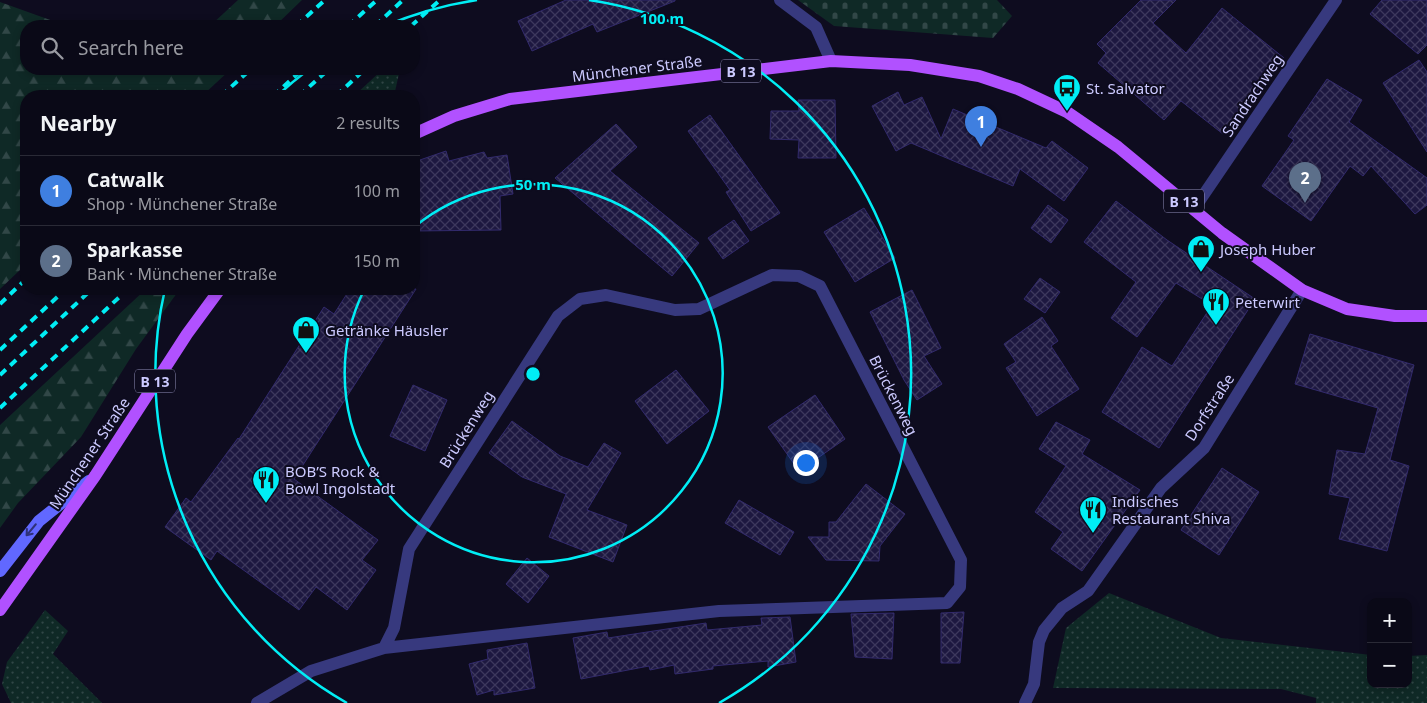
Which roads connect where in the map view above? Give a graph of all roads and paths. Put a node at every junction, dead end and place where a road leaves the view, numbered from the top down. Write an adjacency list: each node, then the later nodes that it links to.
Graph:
1 (780, 0): 3 (street)
2 (1336, 0): 5 (street, Sandrachweg)
3 (831, 61): 4 (main road, Münchener Straße / B 13); 5 (main road, Münchener Straße / B 13)
4 (420, 131)
5 (1194, 209): 6 (main road, Münchener Straße / B 13)
6 (1302, 290): 8 (main road, Münchener Straße / B 13); 14 (street, Dorfstraße)
7 (216, 295): 9 (main road, Münchener Straße / B 13)
8 (1427, 316)
9 (95, 476): 10 (main road, one-way to 10); 11 (main road, Münchener Straße / B 13)
10 (0, 571)
11 (0, 610)
12 (384, 648): 12 (street, Brückenweg); 13 (street, Brückenweg)
13 (257, 703)
14 (1026, 703)

